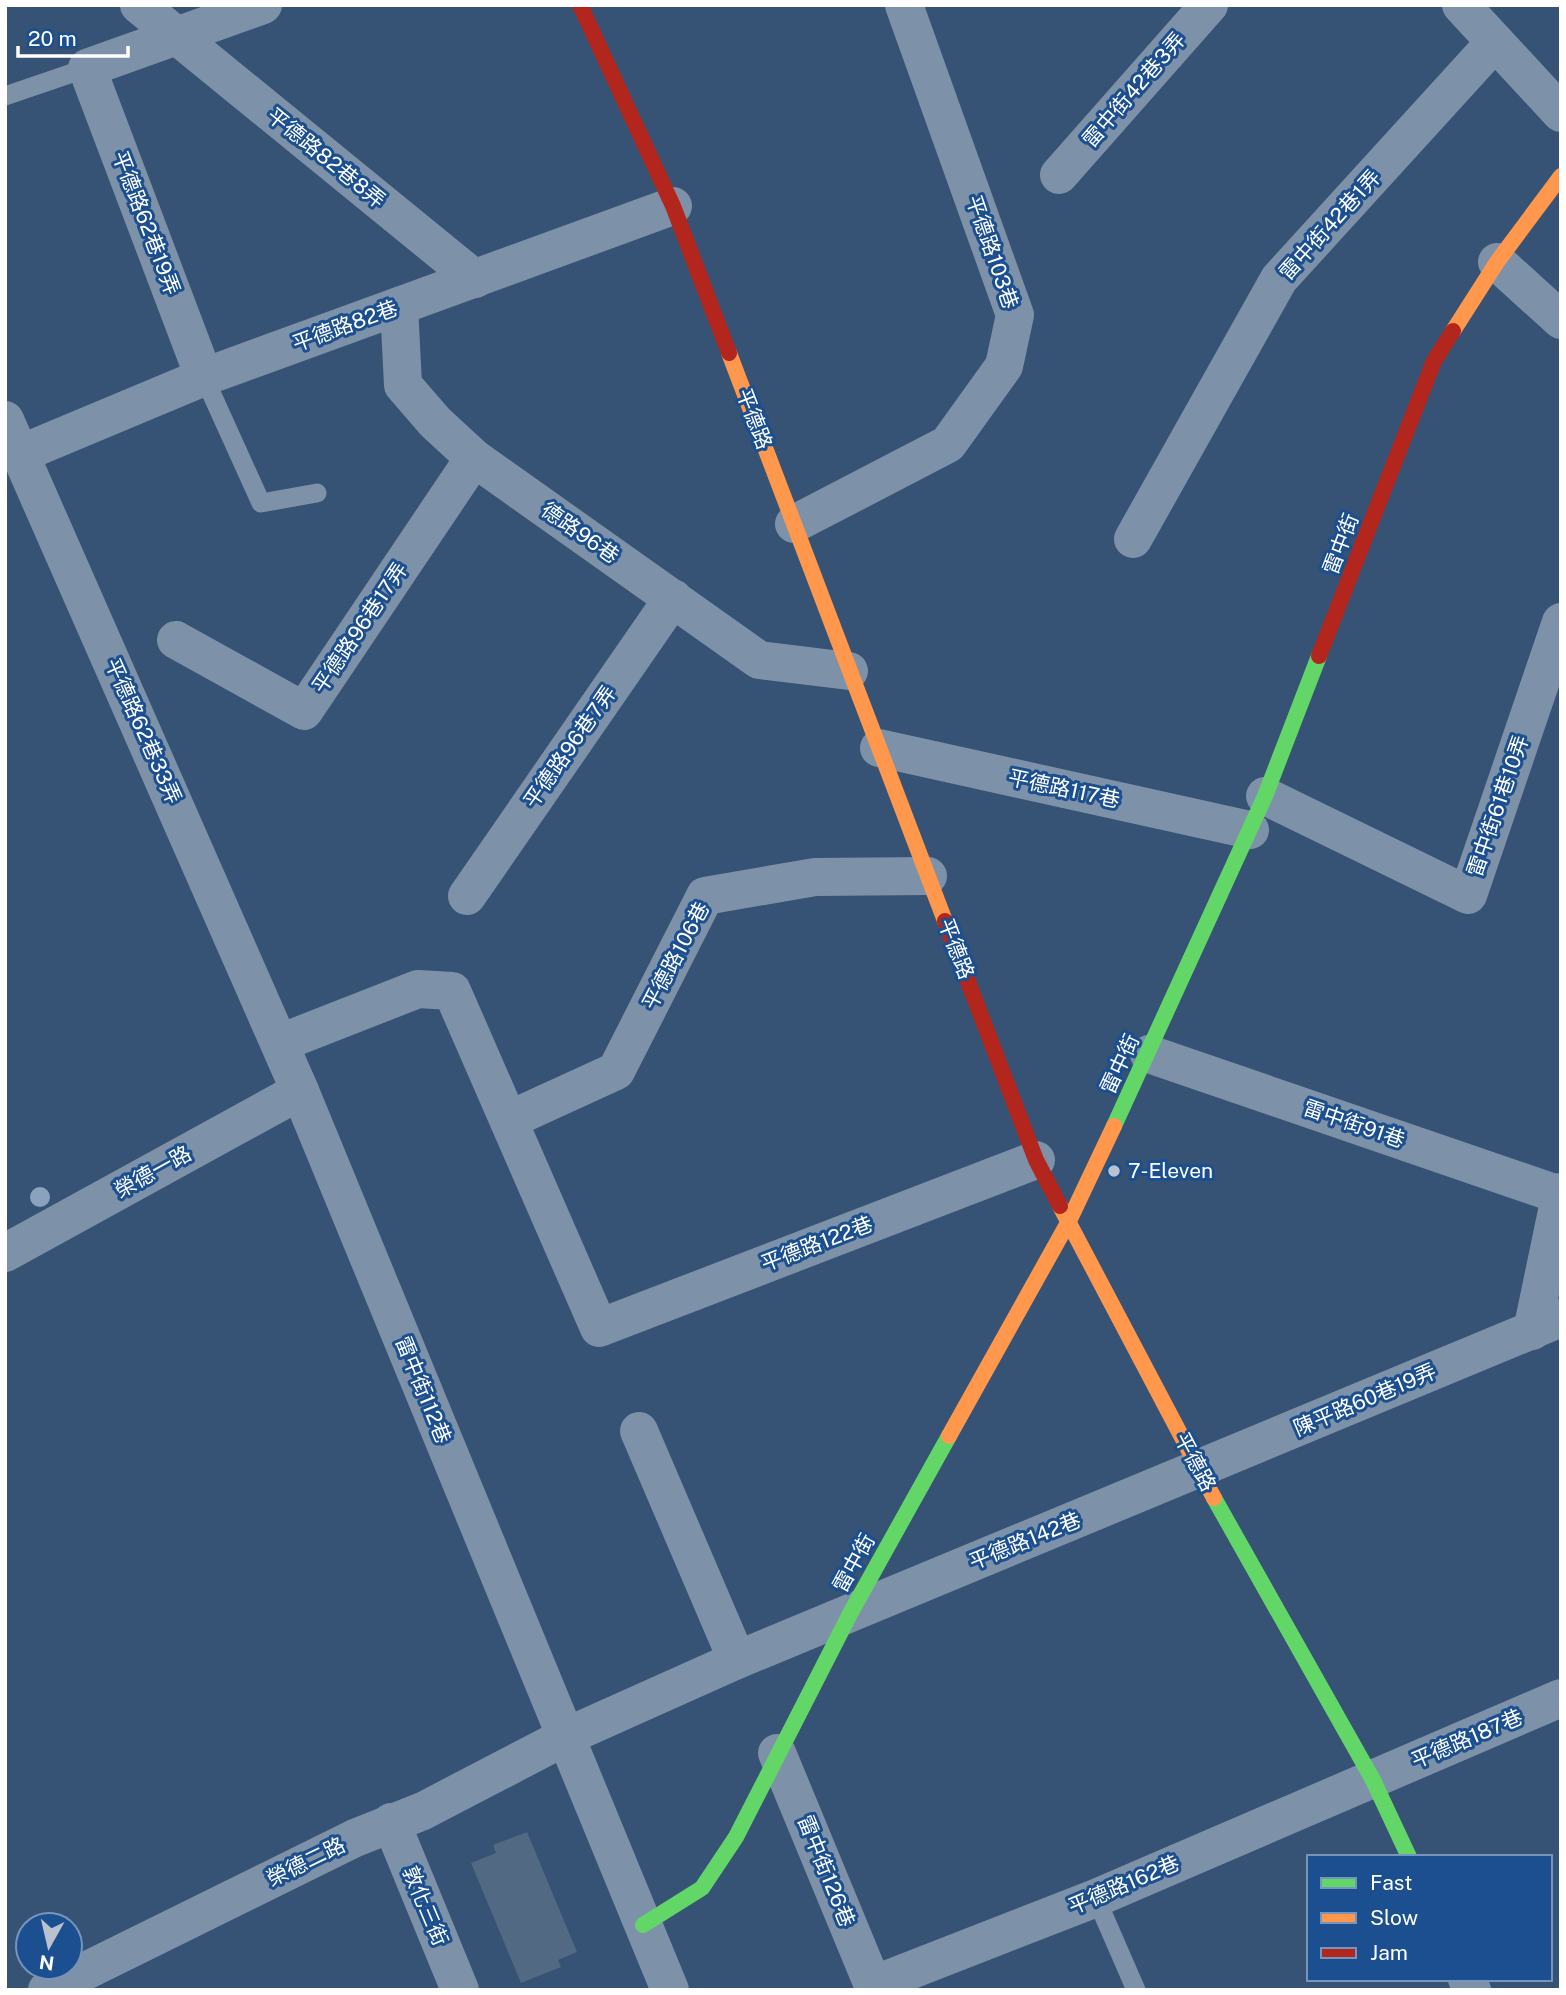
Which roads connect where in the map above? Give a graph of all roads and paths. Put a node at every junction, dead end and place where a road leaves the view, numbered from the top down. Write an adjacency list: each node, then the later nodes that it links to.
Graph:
1 (139, 5): 7 (street, 平德路82巷8弄)
2 (262, 5): 7 (street)
3 (580, 5): 14 (street, 平德路)
4 (904, 5): 23 (street, 平德路103巷)
5 (1209, 5): 12 (street, 雷中街42巷3弄)
6 (1461, 5): 8 (street)
7 (178, 37): 9 (street); 16 (street, 平德路82巷8弄)
8 (1495, 42): 11 (street); 24 (street, 雷中街42巷1弄)
9 (87, 68): 10 (lane); 19 (street, 平德路62巷19弄)
10 (5, 96)
11 (1561, 113)
12 (1059, 175)
13 (1561, 176): 15 (street, 雷中街)
14 (673, 206): 16 (street, 平德路82巷); 23 (street, 平德路)
15 (1497, 262): 18 (street); 30 (street, 雷中街)
16 (475, 279): 17 (street, 平德路82巷)
17 (399, 306): 19 (street, 平德路82巷); 21 (street, 德路96巷)
18 (1561, 320)
19 (204, 377): 20 (street, 平德路82巷); 22 (lane)
20 (13, 437): 34 (street, 平德路62巷33弄)
21 (474, 458): 25 (street, 德路96巷); 27 (street, 平德路96巷17弄)
22 (317, 493)
23 (794, 524): 28 (street, 平德路)
24 (1133, 539)
25 (673, 598): 28 (street, 德路96巷); 33 (street, 平德路96巷7弄)
26 (1561, 622): 30 (street, 雷中街61巷10弄)
27 (176, 640)
28 (849, 671): 29 (street, 平德路)
29 (879, 748): 31 (street, 平德路117巷); 32 (street, 平德路)
30 (1265, 796): 31 (street, 雷中街)
31 (1250, 830): 35 (street, 雷中街)
32 (928, 876): 37 (street, 平德路106巷); 38 (street, 平德路)
33 (467, 896)
34 (280, 1043): 36 (street, 雷中街112巷); 37 (street)
35 (1149, 1054): 39 (street, 雷中街91巷); 40 (street, 雷中街)
36 (300, 1091): 41 (street, 榮德一路); 48 (street, 雷中街112巷)
37 (509, 1119): 38 (street, 平德路122巷)
38 (1036, 1160): 40 (street, 平德路)
39 (1560, 1194): 42 (street, 陳平路60巷19弄)
40 (1069, 1220): 44 (street, 平德路); 45 (street, 雷中街)
41 (5, 1253)
42 (1546, 1325): 44 (street, 陳平路60巷19弄)
43 (639, 1431): 46 (street)
44 (1198, 1470): 45 (street, 平德路142巷); 50 (street, 平德路)
45 (851, 1612): 46 (street); 49 (street, 雷中街)
46 (737, 1660): 48 (street)
47 (1561, 1698): 50 (street, 平德路187巷)
48 (565, 1737): 51 (street, 榮德二路); 54 (street, 雷中街112巷)
49 (778, 1753): 54 (street, 雷中街); 55 (street, 雷中街126巷)
50 (1373, 1780): 52 (street, 平德路); 53 (street, 平德路162巷)
51 (391, 1822): 56 (street, 榮德二路); 57 (street, 敦化三街)
52 (1408, 1855)
53 (1096, 1898): 55 (street, 平德路162巷); 59 (lane)
54 (642, 1925): 58 (street, 雷中街112巷)
55 (874, 1987)
56 (47, 1990)
57 (460, 1990)
58 (670, 1990)
59 (1136, 1990)

